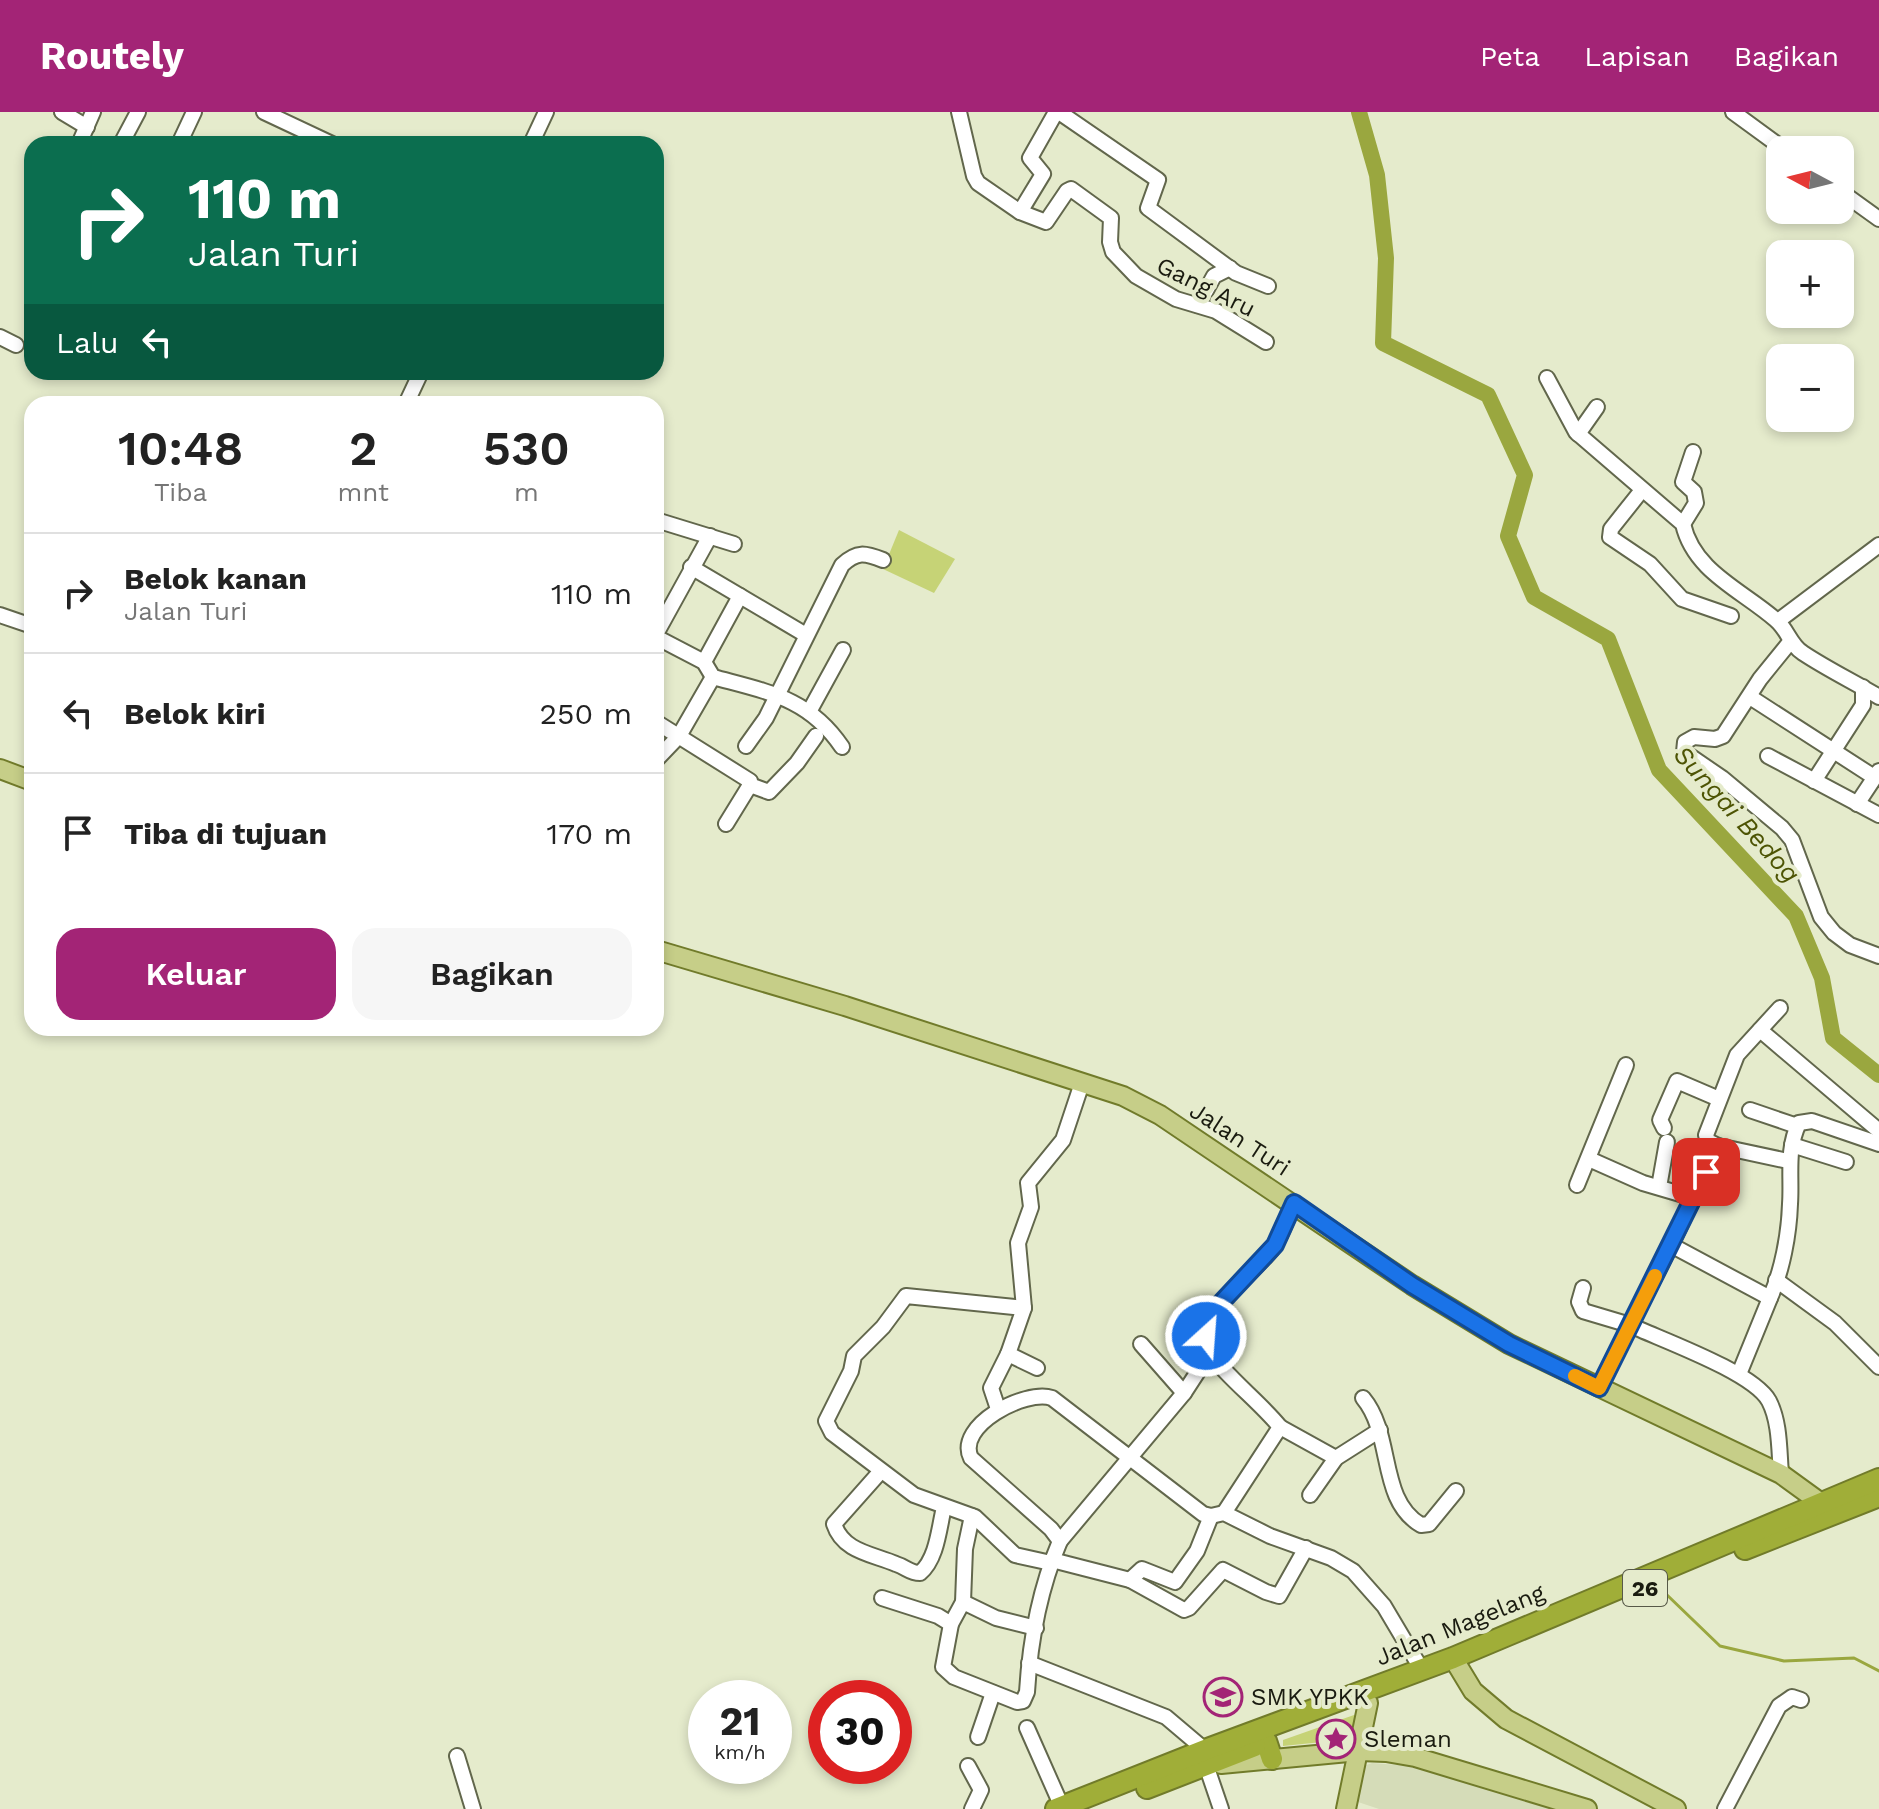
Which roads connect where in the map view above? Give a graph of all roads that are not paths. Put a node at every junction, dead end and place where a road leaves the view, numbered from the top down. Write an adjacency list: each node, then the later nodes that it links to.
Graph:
1 (62, 112): 10 (street)
2 (93, 112): 10 (street)
3 (138, 112): 12 (street)
4 (194, 112): 13 (street)
5 (264, 112): 14 (street)
6 (546, 112): 15 (street)
7 (959, 112): 18 (street)
8 (1058, 112): 18 (street); 20 (street)
9 (1733, 112): 16 (street)
10 (87, 127): 11 (street)
11 (83, 136)
12 (125, 136)
13 (183, 136)
14 (315, 136)
15 (535, 136)
16 (1766, 136)
17 (1854, 201): 19 (street)
18 (1020, 212): 22 (street, Gang Aru)
19 (1879, 219)
20 (1230, 268): 21 (street); 22 (street)
21 (1268, 286)
22 (1198, 305): 24 (street, Gang Aru)
23 (0, 337): 25 (street)
24 (1266, 342)
25 (16, 345)
26 (1547, 378): 28 (street)
27 (1597, 407): 28 (street)
28 (1578, 434): 30 (street)
29 (1693, 452): 32 (street)
30 (1642, 490): 32 (street); 40 (street)
31 (664, 522): 33 (street)
32 (1683, 524): 42 (street)
33 (710, 536): 34 (street); 37 (street)
34 (734, 544)
35 (1879, 545): 42 (street)
36 (883, 560): 44 (street)
37 (691, 567): 38 (street); 41 (street)
38 (740, 596): 44 (street); 48 (street)
39 (0, 615): 43 (street)
40 (1731, 616)
41 (664, 619)
42 (1778, 621): 46 (street)
43 (24, 623)
44 (806, 635): 51 (street)
45 (664, 640): 48 (street)
46 (1790, 642): 50 (street); 52 (street)
47 (843, 650): 54 (street)
48 (704, 662): 49 (street)
49 (713, 677): 51 (street); 56 (street)
50 (1863, 687): 53 (street); 60 (street)
51 (776, 694): 54 (street); 58 (street)
52 (1750, 697): 60 (street); 72 (street)
53 (1879, 697)
54 (809, 712): 59 (street)
55 (664, 727): 56 (street)
56 (679, 736): 61 (street); 67 (street)
57 (816, 736): 67 (street)
58 (746, 746)
59 (842, 747)
60 (1834, 750): 64 (street); 66 (street)
61 (664, 752)
62 (1768, 756): 66 (street)
63 (0, 769): 65 (main road)
64 (1877, 774): 68 (street)
65 (24, 778)
66 (1814, 781): 68 (street)
67 (750, 785): 70 (street)
68 (1857, 804): 69 (street)
69 (1879, 815)
70 (726, 824)
71 (664, 952): 76 (main road, Jalan Turi)
72 (1879, 956)
73 (1780, 1008): 74 (street)
74 (1760, 1030): 77 (street); 80 (street)
75 (1626, 1065): 84 (street)
76 (1082, 1083): 90 (main road, Jalan Turi); 95 (street)
77 (1719, 1099): 83 (street); 88 (street)
78 (1750, 1110): 79 (street)
79 (1797, 1126): 81 (street); 82 (street)
80 (1879, 1131)
81 (1879, 1144)
82 (1792, 1145): 85 (street); 86 (street)
83 (1718, 1146): 85 (street); 89 (street)
84 (1589, 1159): 87 (street); 88 (street)
85 (1788, 1161): 92 (street)
86 (1846, 1162)
87 (1577, 1185)
88 (1659, 1187): 89 (street)
89 (1694, 1198): 91 (street)
90 (1294, 1203): 98 (street); 103 (main road, Jalan Turi)
91 (1671, 1245): 94 (street); 96 (street)
92 (1776, 1280): 94 (street); 100 (street)
93 (1583, 1288): 96 (street)
94 (1770, 1298): 102 (street)
95 (1024, 1308): 99 (street); 111 (street)
96 (1630, 1325): 102 (street); 103 (street)
97 (1141, 1344): 104 (street)
98 (1210, 1353): 104 (street); 107 (street)
99 (1008, 1354): 101 (street); 106 (street)
100 (1879, 1367)
101 (1037, 1368)
102 (1739, 1374): 112 (street)
103 (1599, 1388): 112 (main road, Jalan Turi)
104 (1184, 1393): 109 (street)
105 (1363, 1398): 108 (street)
106 (998, 1409): 109 (street); 121 (street)
107 (1280, 1427): 110 (street); 119 (street)
108 (1380, 1430): 110 (street); 114 (street)
109 (1131, 1457): 119 (street); 121 (street)
110 (1336, 1458): 115 (street)
111 (881, 1471): 117 (street); 117 (street)
112 (1781, 1474): 118 (main road, Jalan Turi)
113 (1879, 1479): 118 (highway, Jalan Magelang / 26)
114 (1456, 1491)
115 (1310, 1495)
116 (1879, 1496): 118 (highway, Jalan Magelang / 26)
117 (944, 1507): 120 (street)
118 (1829, 1508): 130 (highway, Jalan Magelang / 26)
119 (1217, 1514): 122 (street); 124 (street)
120 (972, 1516): 123 (street); 126 (street)
121 (1060, 1541): 123 (street)
122 (1306, 1548): 124 (street); 131 (street)
123 (1051, 1562): 124 (street); 128 (street)
124 (1130, 1580)
125 (882, 1598): 127 (street)
126 (963, 1602): 127 (street); 128 (street)
127 (951, 1624): 132 (street)
128 (1036, 1628): 129 (street)
129 (1029, 1663): 133 (street); 140 (street)
130 (1455, 1663): 131 (highway, Jalan Magelang / 26); 135 (highway, Jalan Magelang / 26); 149 (main road)
131 (1422, 1670): 140 (highway, Jalan Magelang / 26)
132 (993, 1693): 133 (street); 136 (street)
133 (1025, 1699): 142 (street)
134 (1801, 1700): 150 (street)
135 (1368, 1703): 137 (highway, Jalan Magelang / 26); 138 (main road)
136 (978, 1737)
137 (1269, 1750): 138 (main road); 140 (highway, Jalan Magelang / 26)
138 (1359, 1751): 147 (main road); 148 (main road)
139 (457, 1756): 143 (street)
140 (1205, 1757): 142 (highway, Jalan Magelang / 26); 145 (highway, Jalan Magelang / 26); 146 (street)
141 (968, 1766): 144 (street)
142 (1059, 1808)
143 (473, 1809)
144 (972, 1809)
145 (1091, 1809)
146 (1221, 1809)
147 (1346, 1809)
148 (1587, 1809)
149 (1676, 1809)
150 (1725, 1809)

